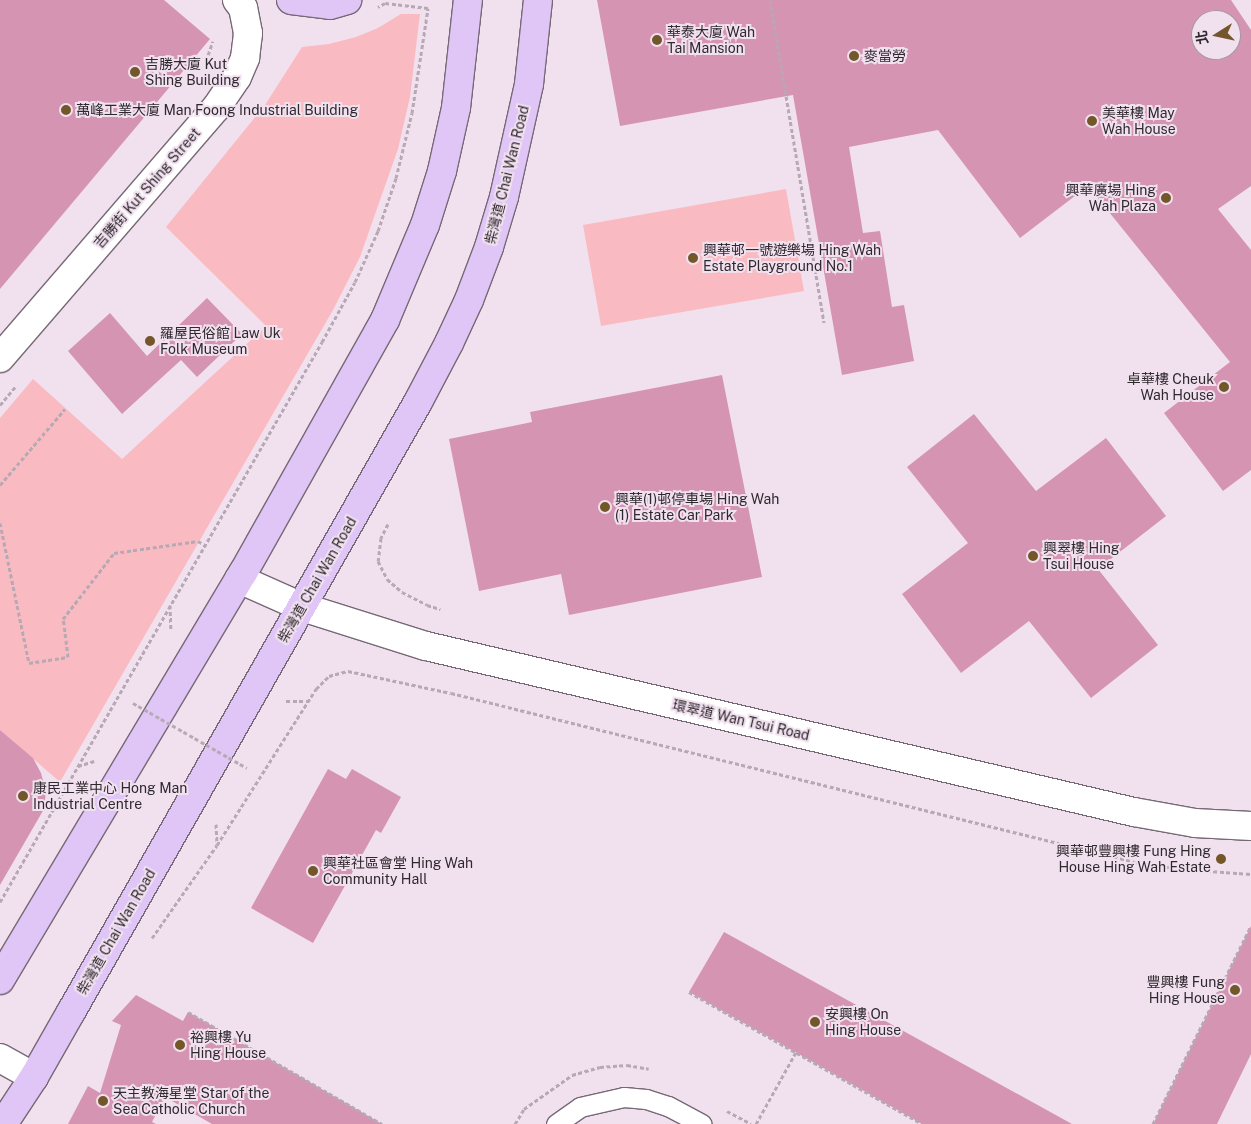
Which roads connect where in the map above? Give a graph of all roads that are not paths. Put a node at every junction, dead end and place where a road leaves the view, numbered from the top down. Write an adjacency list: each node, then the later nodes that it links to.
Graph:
1 (237, 0): 6 (street, 吉勝街 Kut Shing Street)
2 (291, 0): 3 (main road)
3 (347, 0)
4 (468, 0): 7 (main road)
5 (538, 0): 8 (main road, 柴灣道 Chai Wan Road)
6 (0, 358)
7 (239, 579): 8 (street, 環翠道 Wan Tsui Road); 10 (main road)
8 (302, 607): 9 (street, 環翠道 Wan Tsui Road); 12 (main road, 柴灣道 Chai Wan Road)
9 (1251, 826)
10 (0, 980)
11 (0, 1058): 12 (street)
12 (34, 1077): 13 (main road, 柴灣道 Chai Wan Road)
13 (3, 1124)
14 (556, 1124): 15 (lane)
15 (702, 1124)

